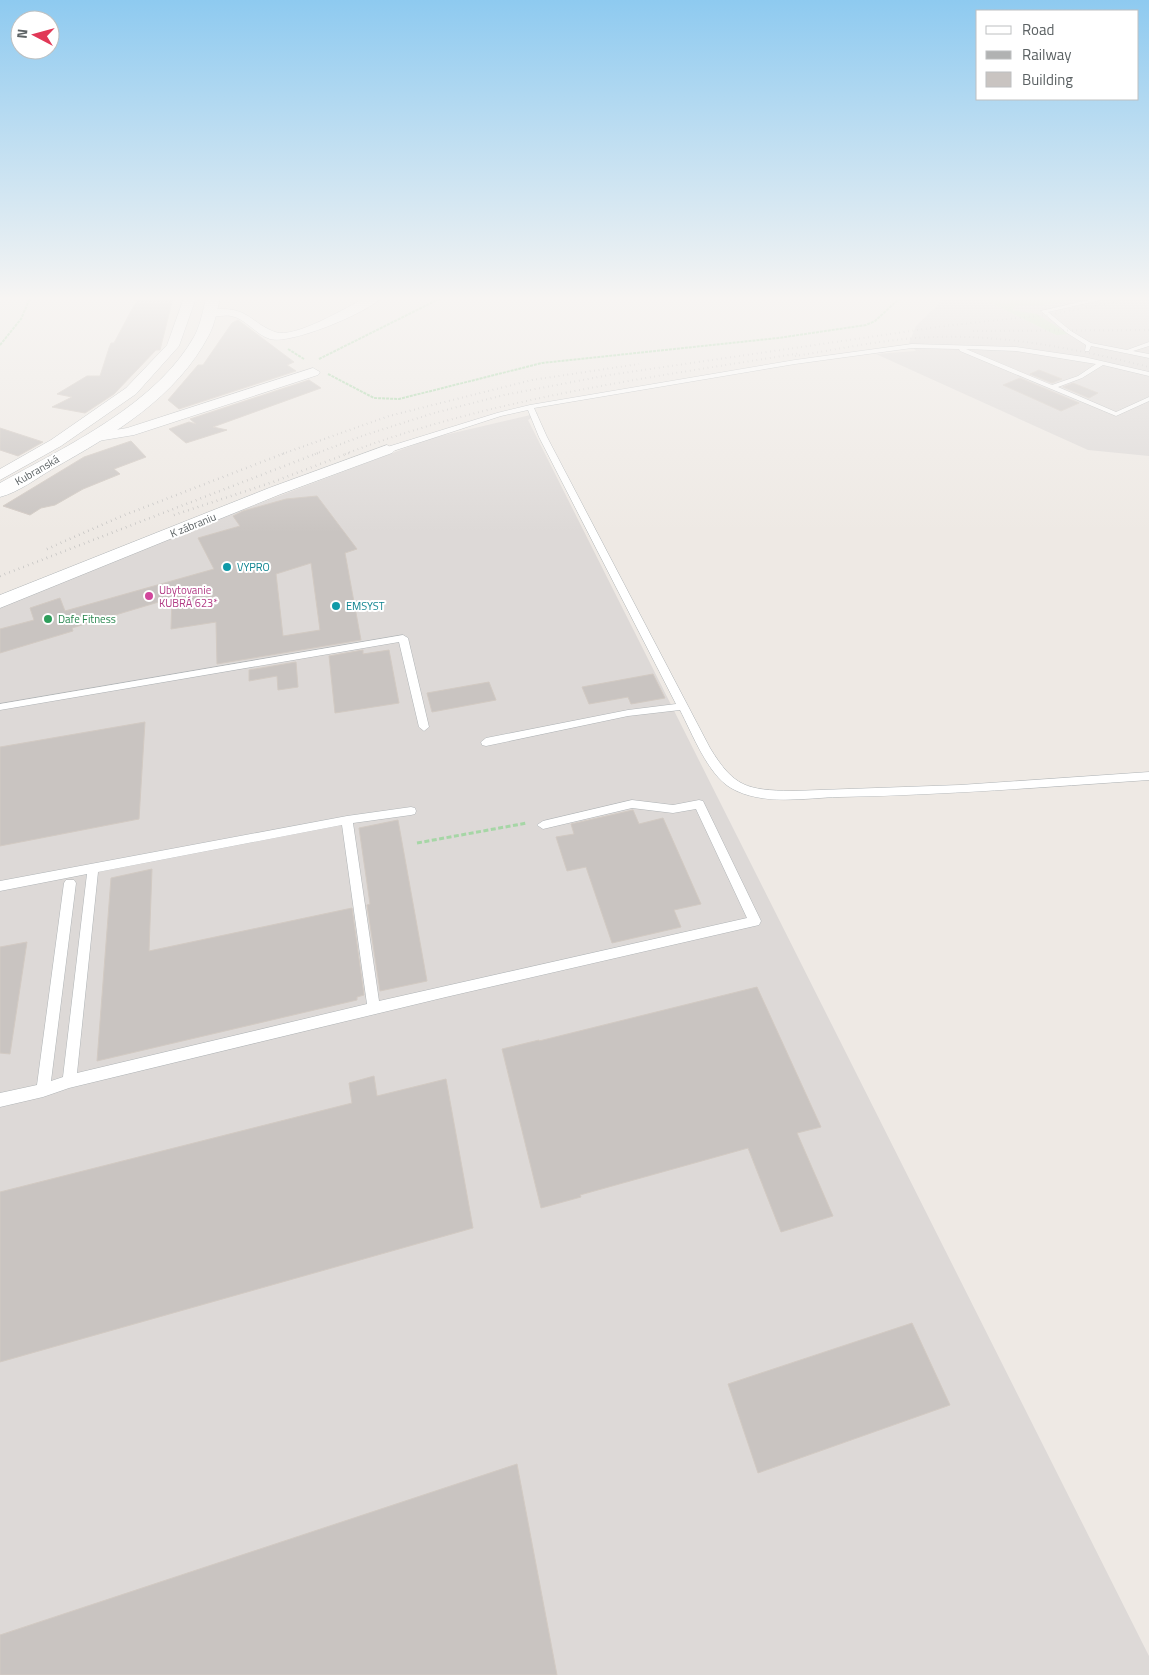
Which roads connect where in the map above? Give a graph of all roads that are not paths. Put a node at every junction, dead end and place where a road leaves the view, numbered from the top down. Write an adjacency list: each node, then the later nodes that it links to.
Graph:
1 (145, 376): 8 (street, Kubranská)
2 (168, 376): 9 (street, Kubranská)
3 (286, 376): 12 (street)
4 (718, 376): 11 (lane)
5 (1027, 376): 7 (lane)
6 (1081, 376): 7 (lane)
7 (1052, 387): 10 (lane)
8 (131, 391): 9 (street); 13 (street, Kubranská)
9 (153, 393): 12 (street, Kubranská)
10 (1149, 399)
11 (530, 407): 15 (lane); 19 (lane)
12 (92, 438): 14 (street, Kubranská)
13 (56, 443): 14 (street, Kubranská); 16 (street, Kubranská)
14 (75, 448): 17 (street, Kubranská)
15 (387, 450): 18 (street, K zábraniu)
16 (0, 475)
17 (0, 491)
18 (0, 602)
19 (684, 706): 22 (lane); 23 (lane)
20 (0, 707): 21 (lane)
21 (424, 727)
22 (486, 742)
23 (1149, 776)
24 (411, 811): 25 (lane)
25 (347, 820): 27 (lane); 30 (lane)
26 (542, 825): 30 (lane)
27 (93, 869): 29 (lane); 31 (lane)
28 (70, 883): 32 (lane)
29 (0, 886)
30 (374, 1008): 31 (lane)
31 (69, 1081): 32 (lane)
32 (43, 1090): 33 (lane)
33 (0, 1100)

